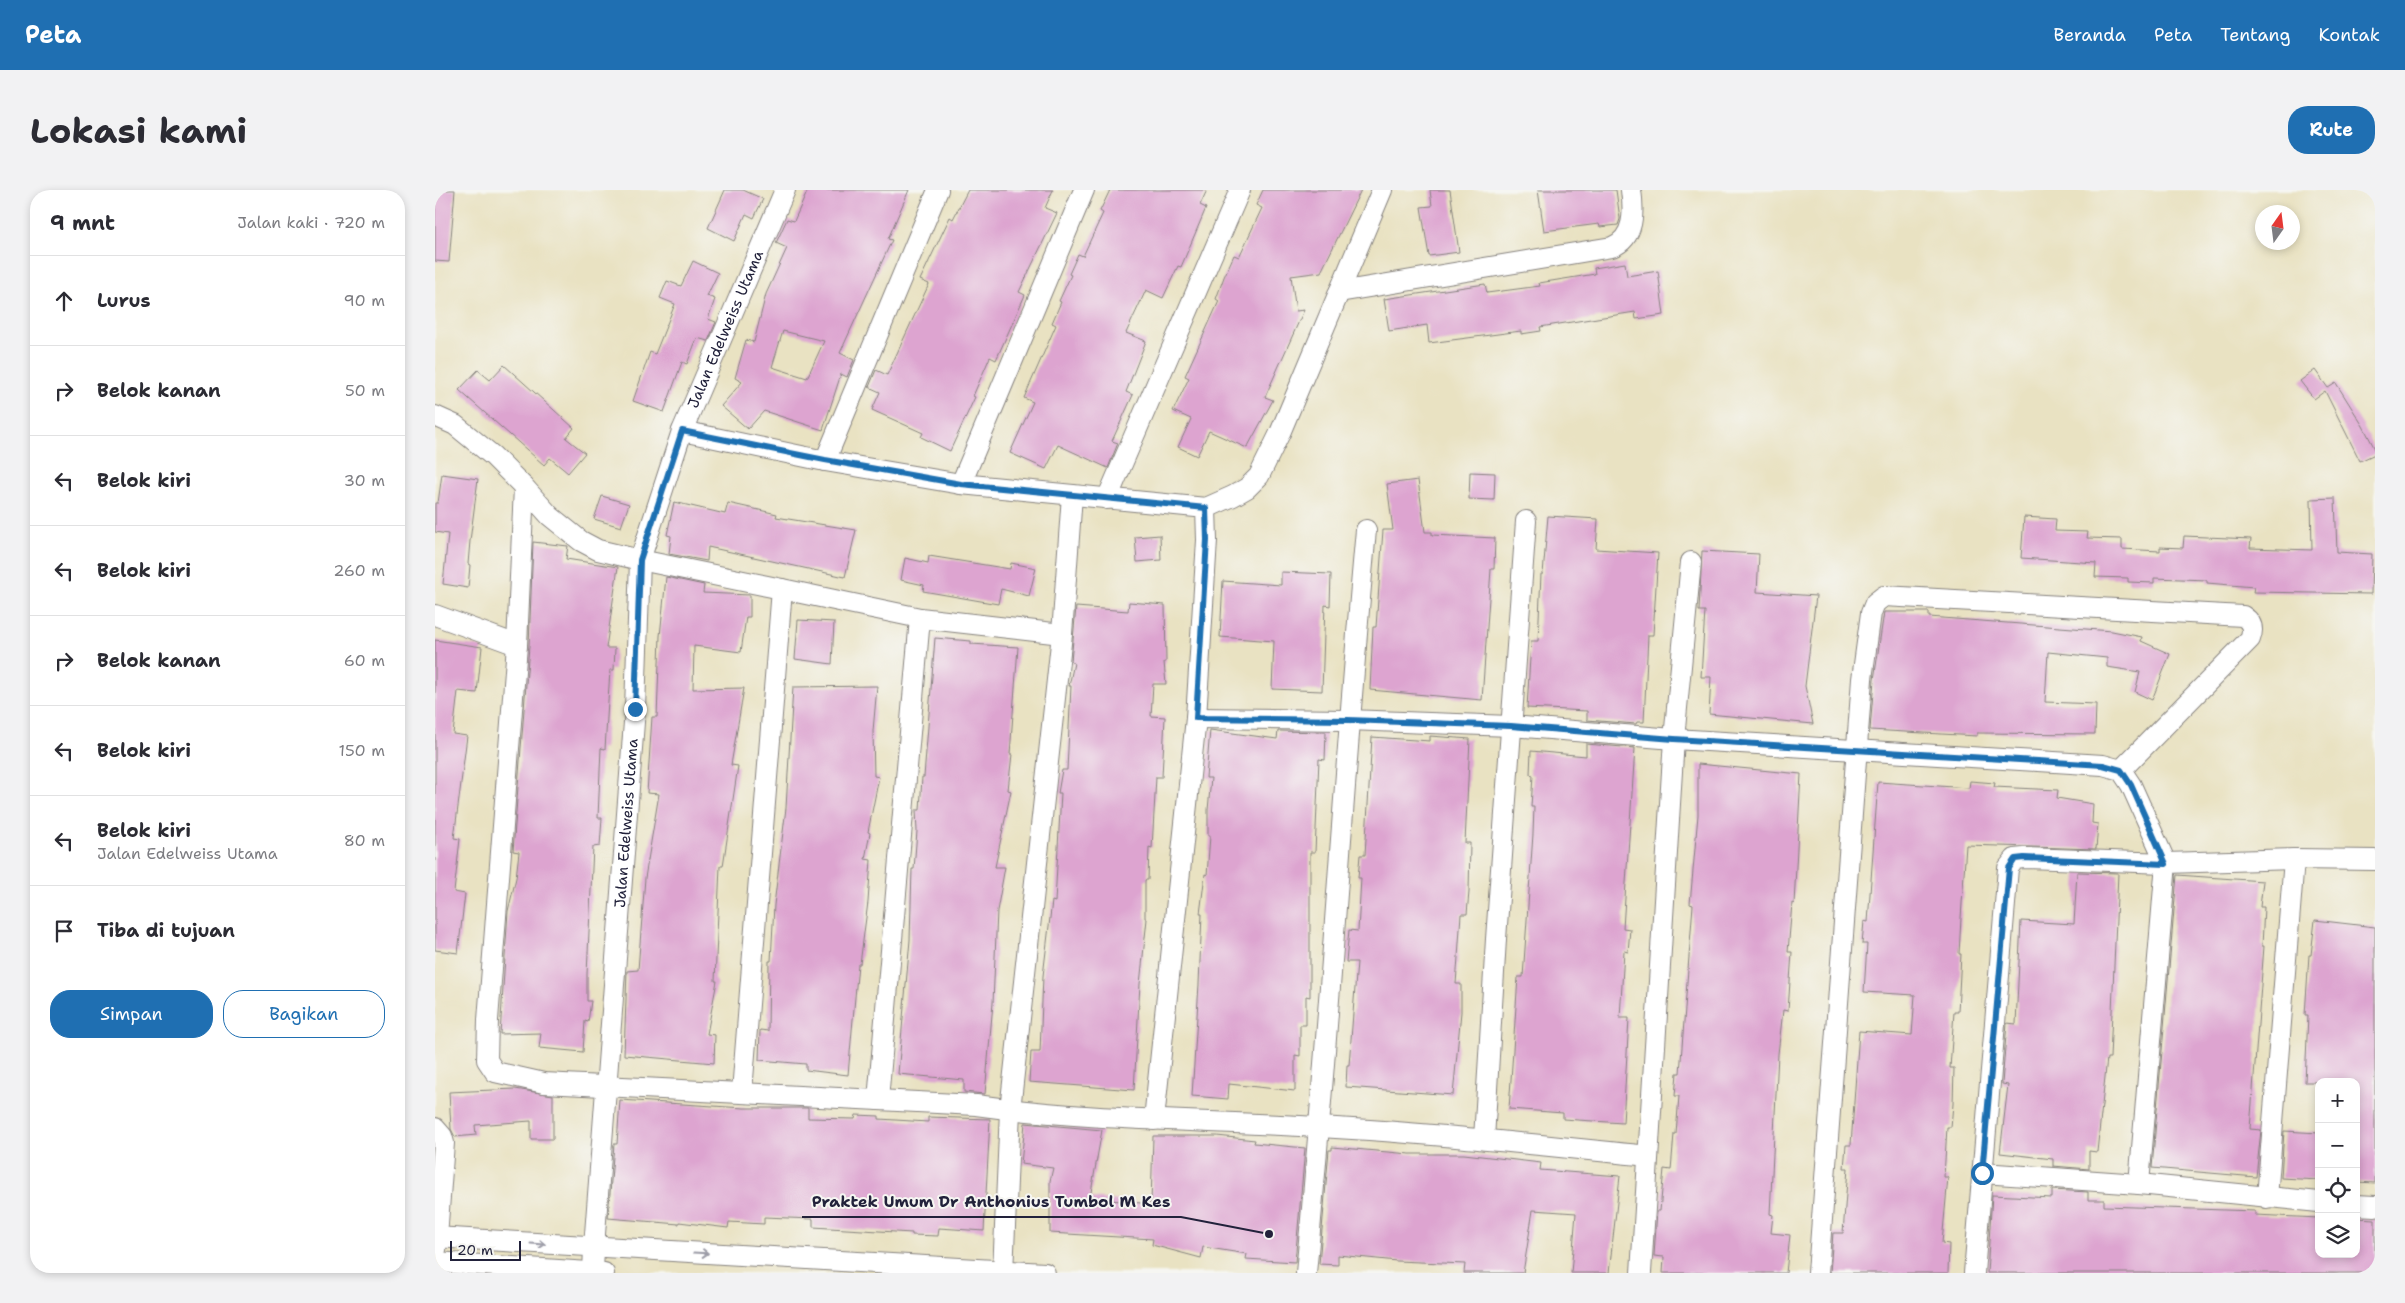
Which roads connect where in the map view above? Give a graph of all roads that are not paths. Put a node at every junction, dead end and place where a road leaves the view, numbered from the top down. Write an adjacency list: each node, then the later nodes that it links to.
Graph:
1 (785, 190): 9 (street, Jalan Edelweiss Utama)
2 (938, 190): 10 (street)
3 (1084, 190): 11 (street)
4 (1240, 190): 14 (street)
5 (1382, 190): 7 (street)
6 (1631, 190): 7 (street)
7 (1339, 292): 15 (street)
8 (435, 416): 12 (street)
9 (682, 431): 10 (street); 18 (street, Jalan Edelweiss Utama)
10 (825, 460): 11 (street)
11 (961, 484): 13 (street)
12 (524, 487): 18 (street); 24 (street)
13 (1072, 495): 14 (street); 23 (street)
14 (1107, 499): 15 (street)
15 (1206, 508): 25 (street)
16 (1526, 521): 27 (street)
17 (1366, 530): 26 (street)
18 (640, 560): 20 (street); 34 (street, Jalan Edelweiss Utama)
19 (1691, 562): 28 (street)
20 (782, 589): 22 (street); 35 (street)
21 (435, 615): 24 (street)
22 (921, 618): 23 (street); 36 (street)
23 (1062, 634): 37 (street)
24 (517, 645): 34 (street)
25 (1196, 718): 26 (street); 38 (street)
26 (1348, 720): 27 (street); 39 (street)
27 (1511, 726): 28 (street); 41 (street)
28 (1674, 739): 29 (street); 42 (street)
29 (1858, 749): 30 (street); 30 (street); 58 (street)
30 (2121, 770): 33 (street)
31 (2294, 859): 32 (street); 33 (street); 45 (street)
32 (2375, 860)
33 (2166, 864): 43 (street); 44 (street)
34 (607, 1087): 35 (street); 50 (street, Jalan Edelweiss Utama)
35 (742, 1092): 36 (street)
36 (878, 1100): 37 (street)
37 (1010, 1110): 38 (street); 52 (street)
38 (1154, 1120): 39 (street)
39 (1320, 1127): 41 (street); 56 (street)
40 (435, 1128): 49 (street)
41 (1485, 1139): 42 (street)
42 (1649, 1156): 57 (street)
43 (1982, 1173): 44 (street); 59 (street)
44 (2139, 1184): 45 (street)
45 (2267, 1198): 46 (street)
46 (2315, 1202)
47 (2360, 1205): 48 (street)
48 (2375, 1206)
49 (436, 1237): 50 (street, one-way to 50); 51 (street)
50 (593, 1247): 52 (street, one-way to 52); 54 (street, Jalan Edelweiss Utama)
51 (435, 1262): 53 (street); 54 (street)
52 (1003, 1271): 55 (street)
53 (435, 1273)
54 (597, 1273)
55 (1045, 1273)
56 (1307, 1273)
57 (1641, 1273)
58 (1817, 1273)
59 (1974, 1273)

